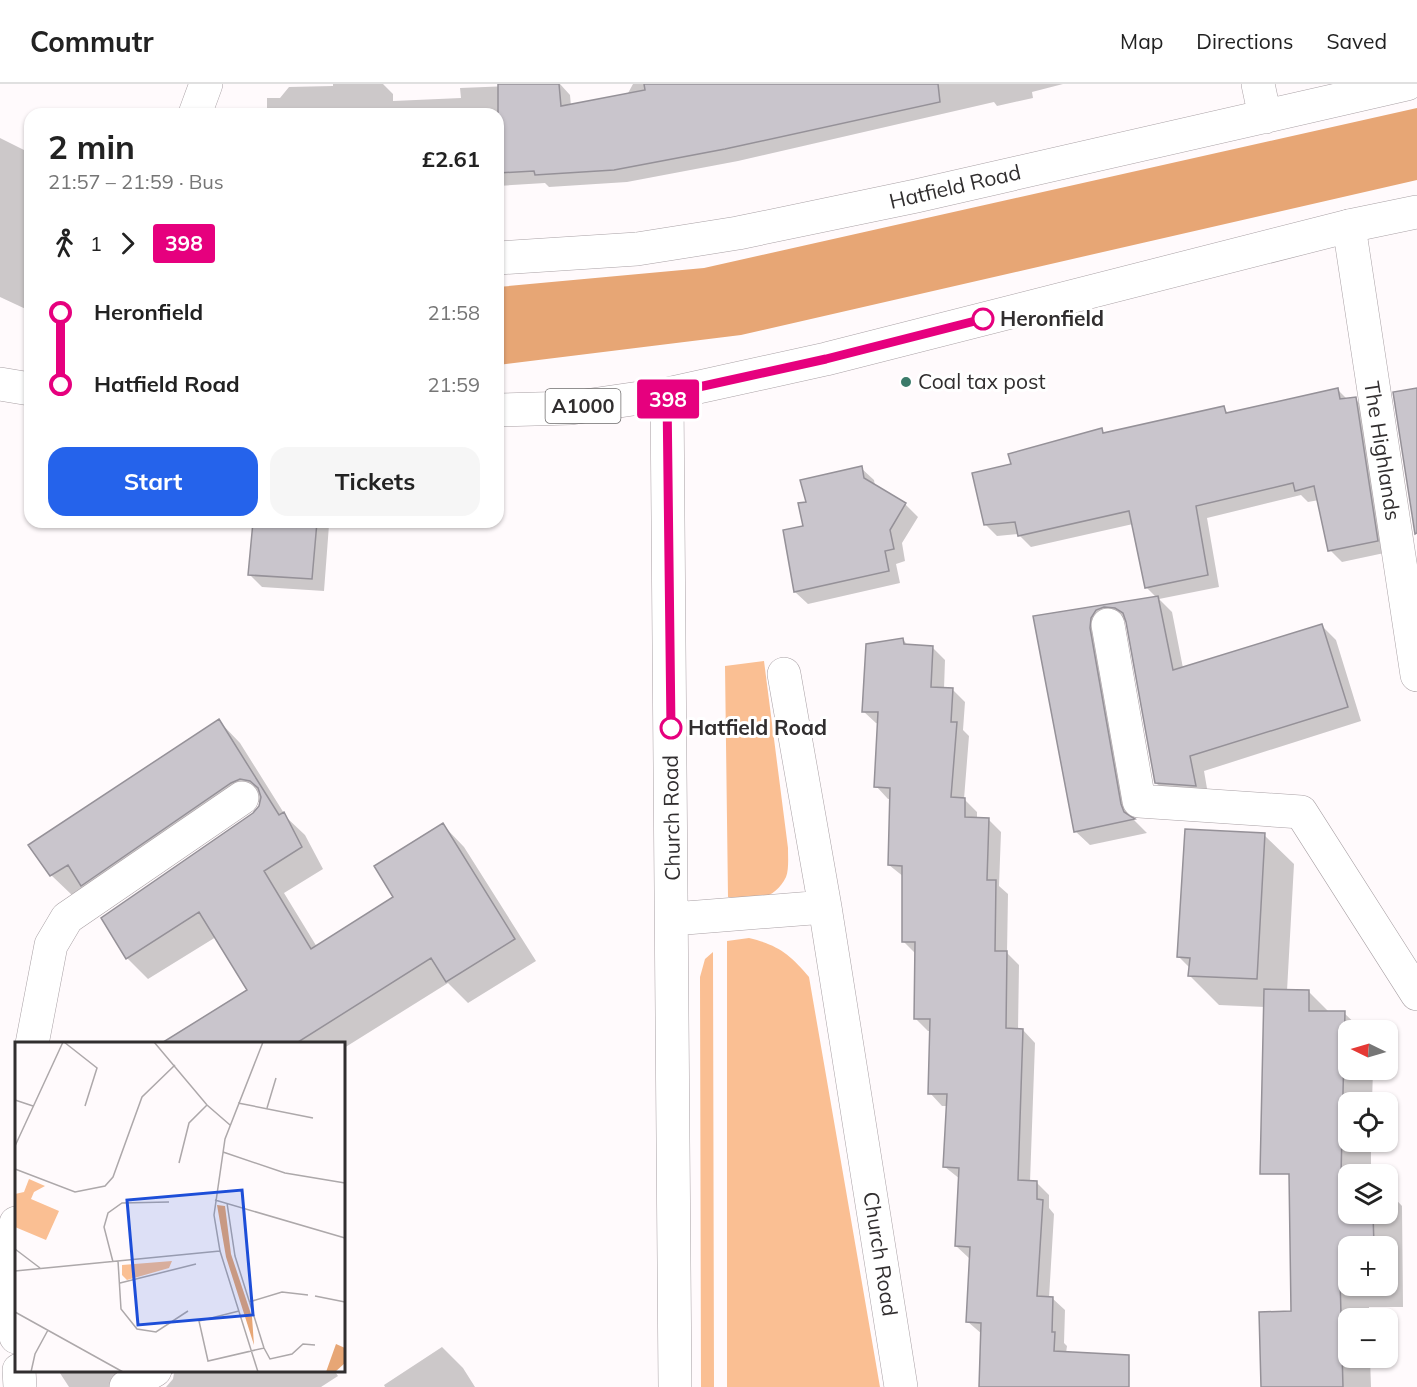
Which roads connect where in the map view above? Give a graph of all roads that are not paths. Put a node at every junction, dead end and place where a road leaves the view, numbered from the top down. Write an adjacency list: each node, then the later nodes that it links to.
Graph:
1 (206, 84): 4 (street)
2 (1258, 84): 5 (street)
3 (1407, 84): 5 (street, Hatfield Road)
4 (197, 108)
5 (1265, 117): 8 (street, Hatfield Road)
6 (1417, 212): 7 (street, A1000)
7 (1349, 226): 11 (street, A1000); 15 (street, The Highlands)
8 (504, 258)
9 (0, 384): 10 (street)
10 (24, 388)
11 (667, 394): 12 (street, A1000); 18 (street, Church Road)
12 (504, 410)
13 (1108, 625): 19 (street)
14 (784, 674): 17 (street, Church Road)
15 (1417, 675)
16 (242, 798): 20 (street)
17 (825, 907): 18 (street); 28 (street, Church Road)
18 (673, 919): 27 (street, Church Road)
19 (1417, 994)
20 (32, 1042)
21 (15, 1258): 22 (street)
22 (15, 1315)
23 (19, 1372): 25 (street)
24 (153, 1372): 26 (street)
25 (20, 1387)
26 (126, 1387)
27 (675, 1387)
28 (901, 1387)

